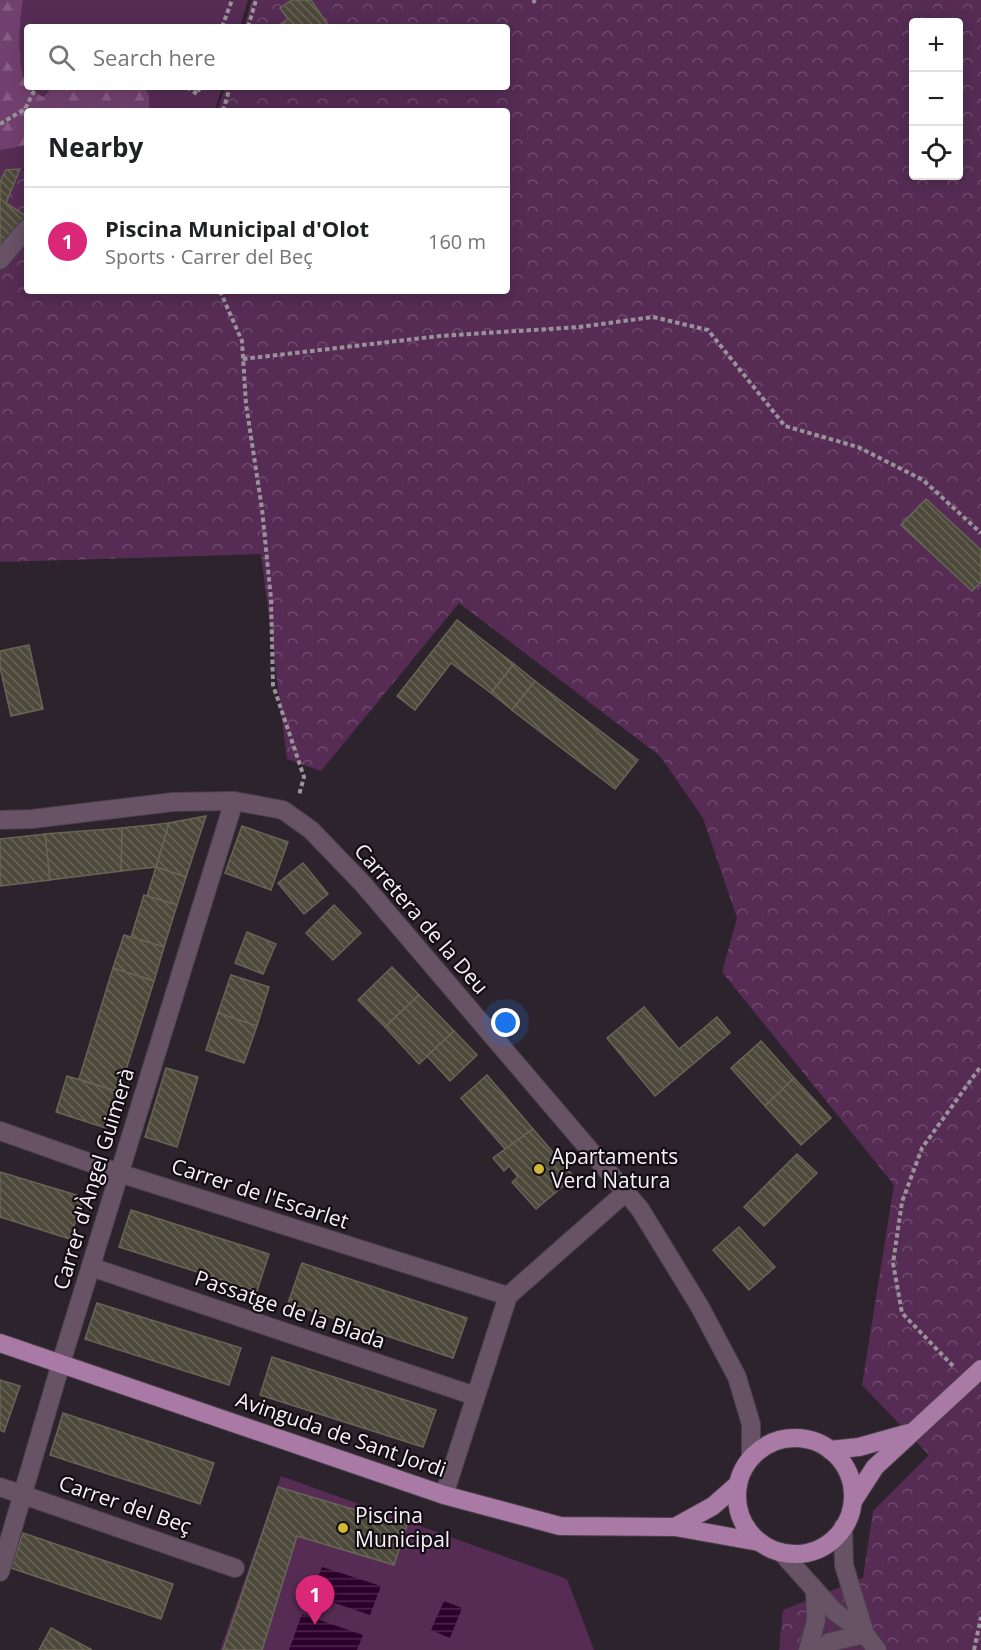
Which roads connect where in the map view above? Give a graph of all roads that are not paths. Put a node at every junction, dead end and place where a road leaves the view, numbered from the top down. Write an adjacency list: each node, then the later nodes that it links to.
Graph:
1 (24, 232): 2 (street)
2 (0, 260)
3 (234, 801): 4 (street, Carretera de la Deu); 6 (street, Carrer d'Àngel Guimerà); 7 (street, Carretera de la Deu)
4 (0, 820)
5 (0, 1131): 6 (street, Carrer de l'Escarlet)
6 (119, 1173): 8 (street, Carrer d'Àngel Guimerà); 9 (street, Carrer de l'Escarlet)
7 (626, 1192): 9 (street); 16 (street, Carretera de la Deu)
8 (91, 1267): 11 (street, Carrer d'Àngel Guimerà); 13 (street, Passatge de la Blada)
9 (508, 1296): 13 (street)
10 (0, 1343): 11 (main road, Avinguda de Sant Jordi)
11 (61, 1363): 19 (street, Carrer d'Àngel Guimerà); 20 (main road, Avinguda de Sant Jordi)
12 (975, 1375): 14 (main road)
13 (475, 1396): 20 (street)
14 (911, 1432): 15 (main road); 21 (main road)
15 (830, 1450): 16 (main road); 21 (main road)
16 (751, 1458): 17 (main road)
17 (738, 1484): 22 (main road, Avinguda de Sant Jordi); 24 (main road)
18 (0, 1487): 19 (street, Carrer del Beç)
19 (24, 1494): 26 (street, Carrer del Beç); 27 (street, Carrer d'Àngel Guimerà)
20 (444, 1495): 22 (main road, Avinguda de Sant Jordi)
21 (853, 1501): 23 (main road)
22 (675, 1527): 24 (main road, Avinguda de Sant Jordi)
23 (843, 1527): 25 (main road); 29 (street)
24 (759, 1542): 25 (main road)
25 (781, 1552): 28 (street)
26 (235, 1568)
27 (0, 1572)
28 (815, 1590): 29 (street); 30 (street)
29 (866, 1634): 31 (street); 32 (street)
30 (808, 1650)
31 (821, 1650)
32 (877, 1650)

